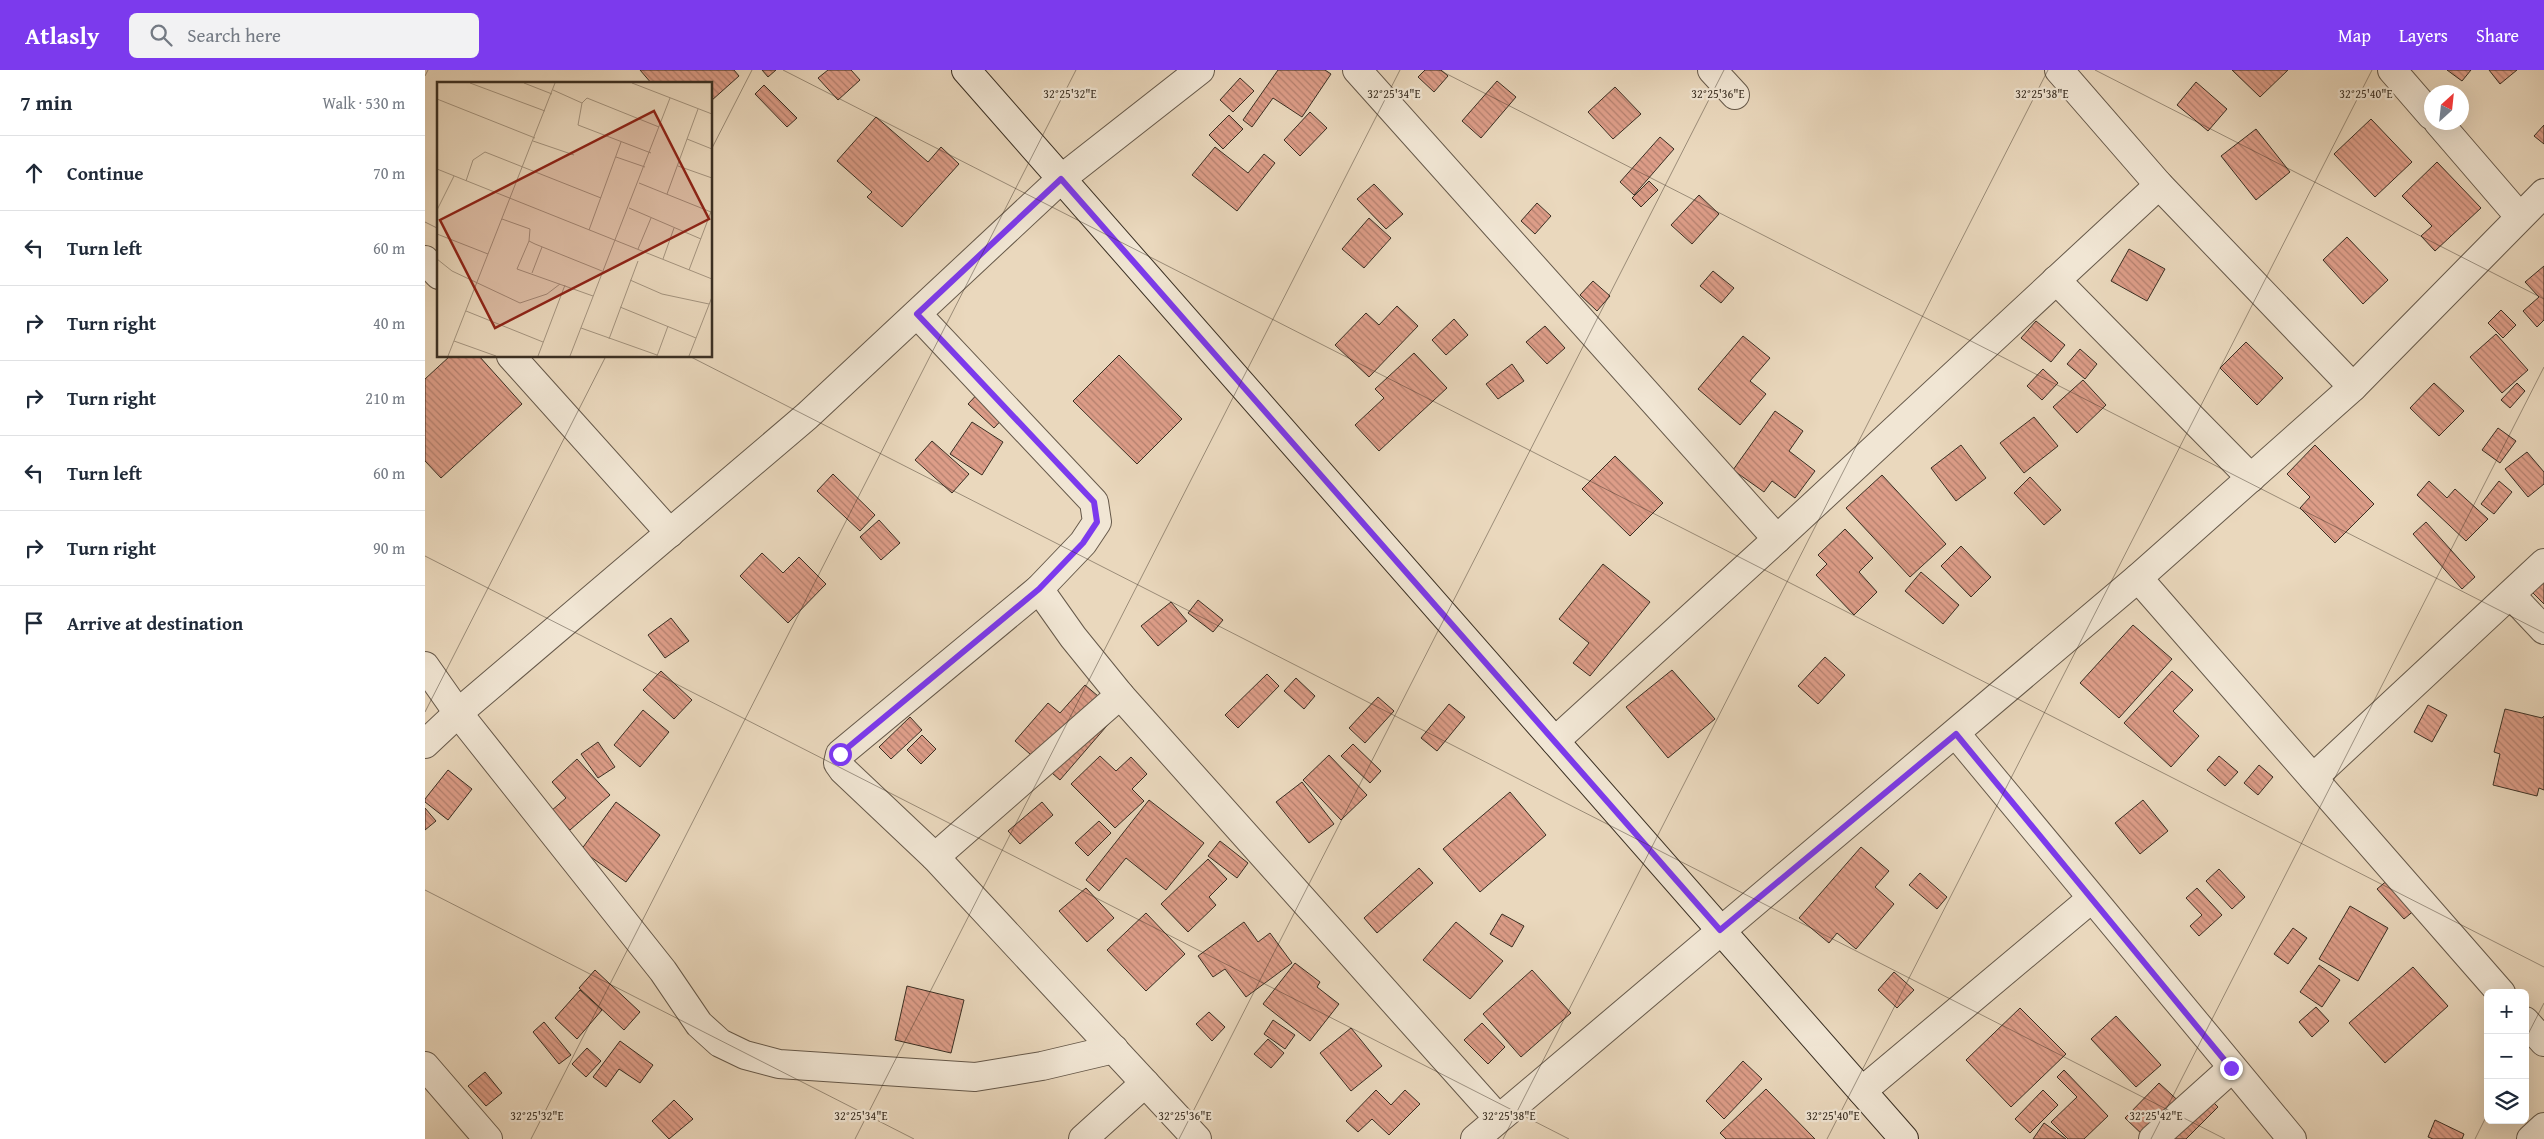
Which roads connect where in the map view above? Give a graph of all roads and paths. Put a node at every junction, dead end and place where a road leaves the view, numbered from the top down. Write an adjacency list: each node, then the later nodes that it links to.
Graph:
1 (966, 70): 10 (street)
2 (1200, 70): 10 (street)
3 (1357, 70): 22 (street)
4 (1712, 70): 7 (street)
5 (2059, 70): 11 (street)
6 (2392, 70): 8 (street)
7 (1735, 95)
8 (2424, 107)
9 (2445, 130): 13 (street)
10 (1061, 179): 17 (street); 32 (street)
11 (2159, 185): 16 (street); 19 (street)
12 (2544, 193): 13 (street)
13 (2519, 216): 19 (street)
14 (425, 260): 15 (street)
15 (437, 274)
16 (2056, 280): 20 (street); 22 (street)
17 (917, 314): 21 (street); 25 (street)
18 (513, 358): 21 (street)
19 (2353, 386): 20 (street)
20 (2251, 478): 24 (street)
21 (670, 533): 30 (street)
22 (1777, 540): 32 (street)
23 (2544, 562): 26 (street)
24 (2138, 578): 31 (street); 34 (street)
25 (1039, 589): 29 (street); 35 (street)
26 (2511, 595): 27 (street); 34 (street)
27 (2544, 630)
28 (425, 666): 30 (street)
29 (1121, 695): 35 (street); 46 (street)
30 (458, 713): 33 (street); 41 (street)
31 (1956, 734): 36 (street); 37 (street)
32 (1555, 741): 37 (street)
33 (425, 744)
34 (2313, 778): 38 (street)
35 (935, 857): 41 (street)
36 (2091, 899): 43 (street); 45 (street)
37 (1720, 930): 45 (street); 46 (street)
38 (2498, 989)
39 (2529, 1025): 40 (street)
40 (2544, 1042)
41 (1114, 1049): 44 (street)
42 (425, 1066): 48 (street)
43 (2231, 1068): 53 (street); 54 (street)
44 (1145, 1083): 49 (street); 50 (street)
45 (1862, 1091): 52 (street)
46 (1498, 1118): 51 (street)
47 (2544, 1126): 55 (street)
48 (487, 1139)
49 (1083, 1139)
50 (1197, 1139)
51 (1475, 1139)
52 (1904, 1139)
53 (2153, 1139)
54 (2292, 1139)
55 (2531, 1139)

